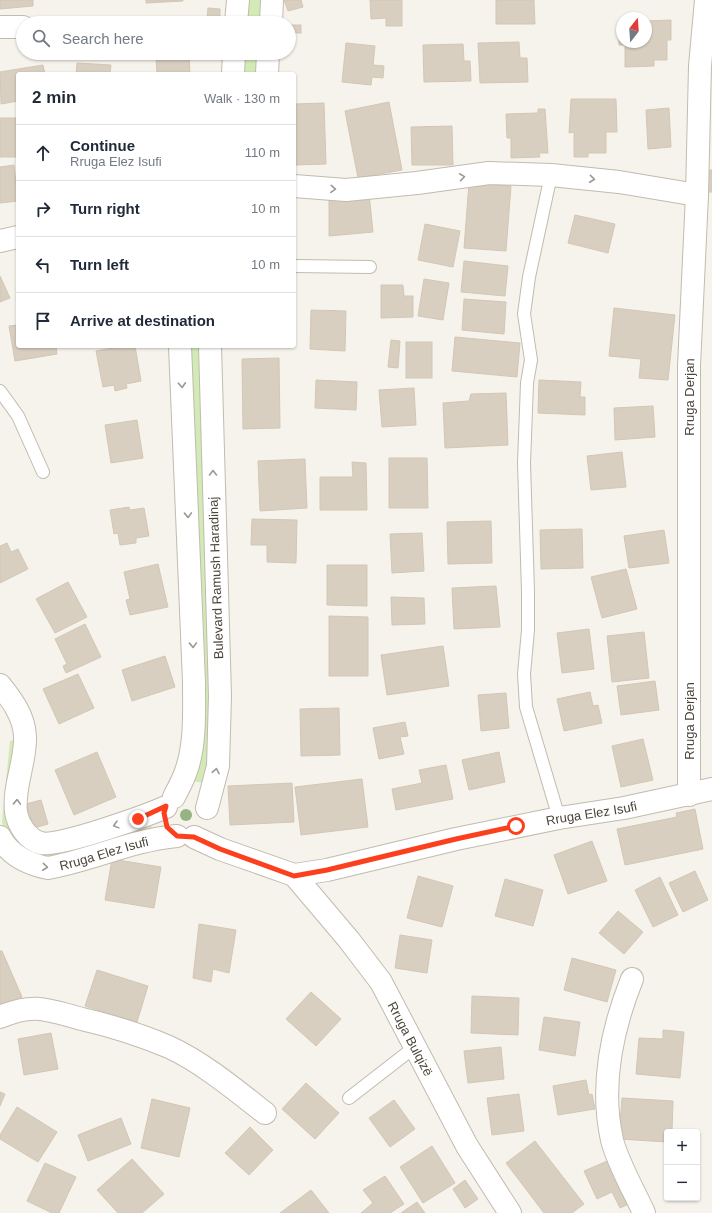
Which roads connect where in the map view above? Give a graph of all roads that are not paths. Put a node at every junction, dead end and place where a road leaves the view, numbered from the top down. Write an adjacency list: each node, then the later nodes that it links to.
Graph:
1 (238, 0): 4 (street)
2 (272, 0): 5 (street)
3 (706, 0): 14 (street, Rruga Derjan)
4 (237, 16)
5 (271, 16)
6 (0, 27): 7 (street)
7 (16, 27)
8 (234, 60): 10 (street)
9 (268, 60): 11 (street)
10 (233, 72)
11 (267, 72)
12 (551, 175): 13 (street, one-way to 12); 14 (street, one-way to 14); 28 (lane)
13 (296, 186)
14 (698, 195): 25 (street, Rruga Derjan)
15 (16, 237): 16 (street)
16 (0, 241)
17 (296, 266): 18 (lane)
18 (370, 267)
19 (180, 348): 26 (street, Bulevard Ramush Haradinaj, one-way to 26)
20 (210, 348): 27 (street, Bulevard Ramush Haradinaj, one-way to 20)
21 (0, 391): 22 (lane)
22 (43, 472)
23 (0, 686): 26 (street, one-way to 23)
24 (712, 790): 25 (street, Rruga Elez Isufi)
25 (689, 795): 28 (street, Rruga Elez Isufi)
26 (170, 802): 27 (street); 29 (street, Bulevard Ramush Haradinaj)
27 (207, 808): 29 (street, Bulevard Ramush Haradinaj)
28 (559, 818): 31 (street, Rruga Elez Isufi)
29 (185, 836): 30 (street, Rruga Elez Isufi, one-way to 29); 31 (street)
30 (3, 850)
31 (294, 876): 34 (street, Rruga Bulqizë)
32 (632, 979): 38 (street)
33 (0, 1016): 36 (street)
34 (416, 1046): 35 (lane); 37 (street, Rruga Bulqizë)
35 (349, 1098)
36 (265, 1112)
37 (510, 1213)
38 (644, 1213)

